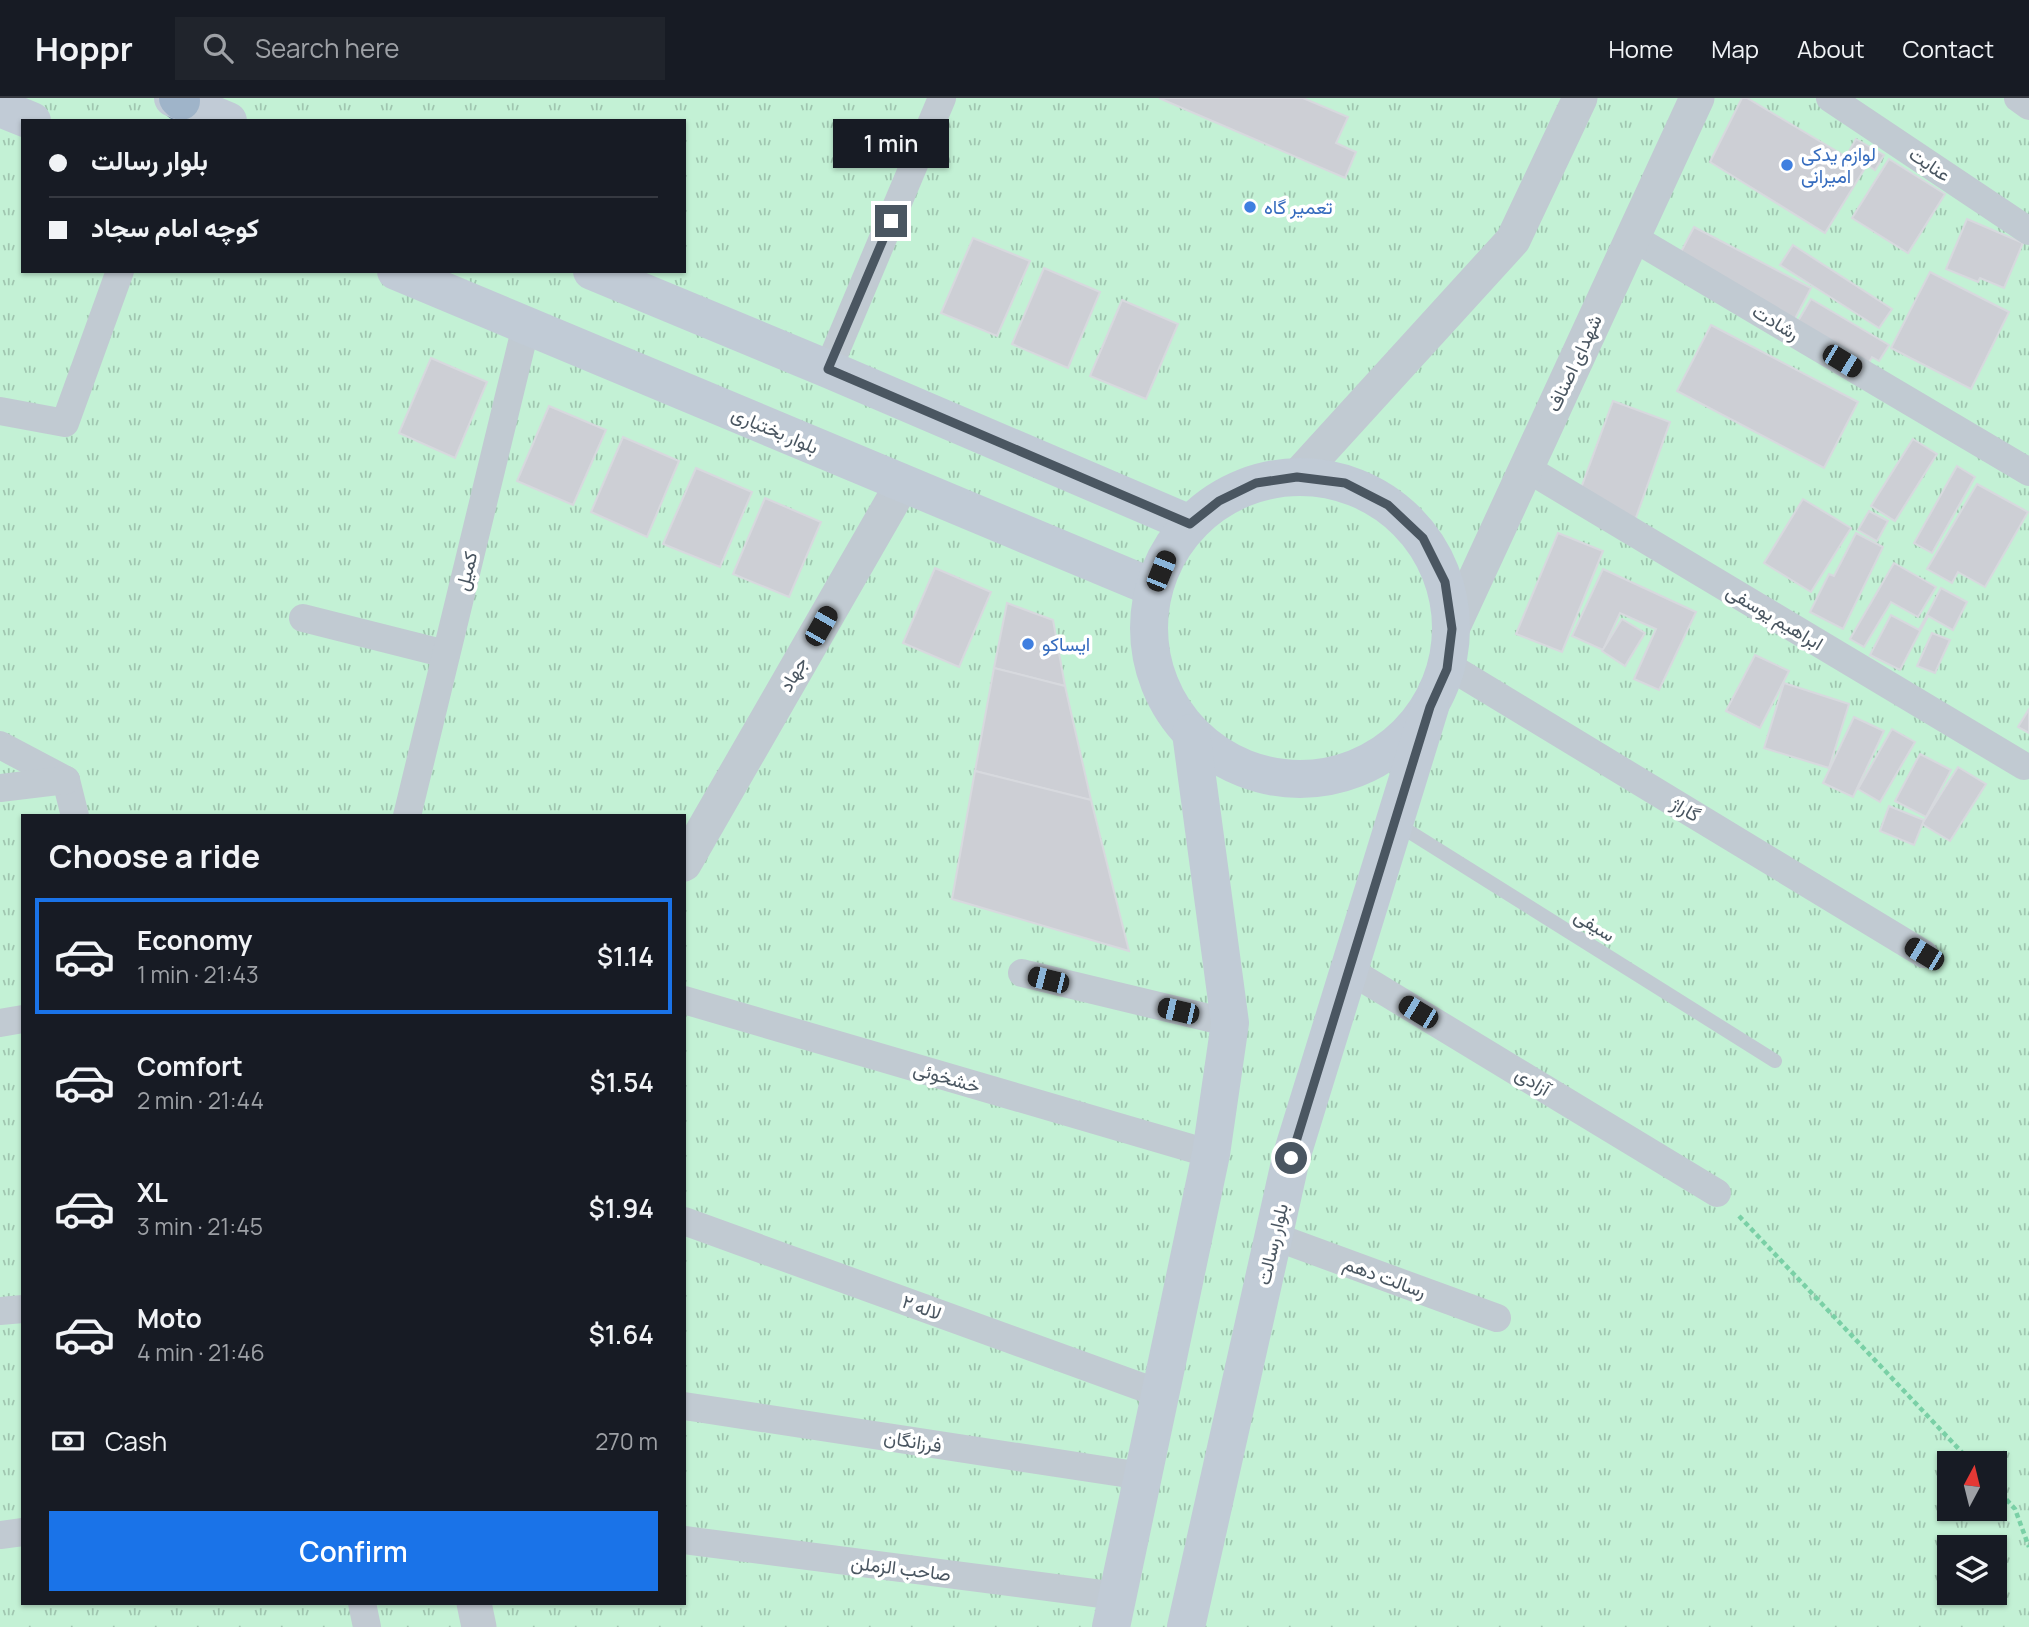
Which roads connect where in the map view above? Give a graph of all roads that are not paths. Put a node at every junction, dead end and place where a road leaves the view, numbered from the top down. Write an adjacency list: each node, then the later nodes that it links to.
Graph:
1 (942, 98): 17 (street)
2 (1580, 98): 21 (street)
3 (1697, 98): 12 (street, شهدای اصناف)
4 (1830, 98): 11 (street, عنایت)
5 (2018, 98): 7 (street)
6 (177, 99): 10 (main road)
7 (2029, 106)
8 (0, 108): 9 (main road)
9 (27, 119)
10 (223, 119)
11 (2029, 231)
12 (1632, 237): 19 (street, شهدای اصناف); 20 (street, رشادت)
13 (119, 273): 18 (street)
14 (401, 273): 16 (main road, بلوار بختیاری)
15 (597, 273): 17 (main road)
16 (526, 326): 22 (main road, بلوار بختیاری); 27 (street, کمیل)
17 (828, 369): 23 (main road)
18 (0, 411)
19 (1526, 468): 26 (street, شهدای اصناف); 31 (street, ابراهیم یوسفی)
20 (2029, 472)
21 (1297, 477): 23 (main road); 26 (main road)
22 (903, 483): 24 (main road, بلوار بختیاری); 37 (street, جهاد)
23 (1190, 524): 24 (main road)
24 (1154, 588): 29 (main road)
25 (303, 618): 27 (street)
26 (1450, 647): 28 (main road); 38 (street, گاراژ)
27 (446, 654): 35 (street, کمیل)
28 (1430, 707): 29 (main road); 36 (main road, بلوار رسالت)
29 (1191, 733): 44 (main road)
30 (0, 745): 32 (street)
31 (2024, 766)
32 (66, 780): 33 (street); 34 (street)
33 (0, 788)
34 (74, 814)
35 (407, 814)
36 (1394, 822): 39 (main road, بلوار رسالت); 45 (lane, سیفی)
37 (686, 861)
38 (1924, 954)
39 (1349, 970): 47 (street, آزادی); 49 (main road, بلوار رسالت)
40 (1022, 973): 44 (street)
41 (686, 1001): 46 (street, خشخوئی)
42 (21, 1019): 43 (street)
43 (0, 1023)
44 (1230, 1023): 46 (main road)
45 (1775, 1061)
46 (1210, 1154): 53 (main road)
47 (1717, 1193)
48 (686, 1222): 53 (street, لاله ۲)
49 (1273, 1236): 52 (street, رسالت دهم); 64 (main road, بلوار رسالت)
50 (21, 1309): 51 (street)
51 (0, 1311)
52 (1497, 1318)
53 (1161, 1394): 55 (main road)
54 (686, 1406): 55 (street, فرزانگان)
55 (1142, 1476): 61 (main road)
56 (21, 1532): 57 (street)
57 (0, 1535)
58 (686, 1541): 61 (street, صاحب الزملن)
59 (362, 1605): 62 (street)
60 (474, 1605): 63 (street)
61 (1114, 1612)
62 (367, 1627)
63 (479, 1627)
64 (1189, 1627)

